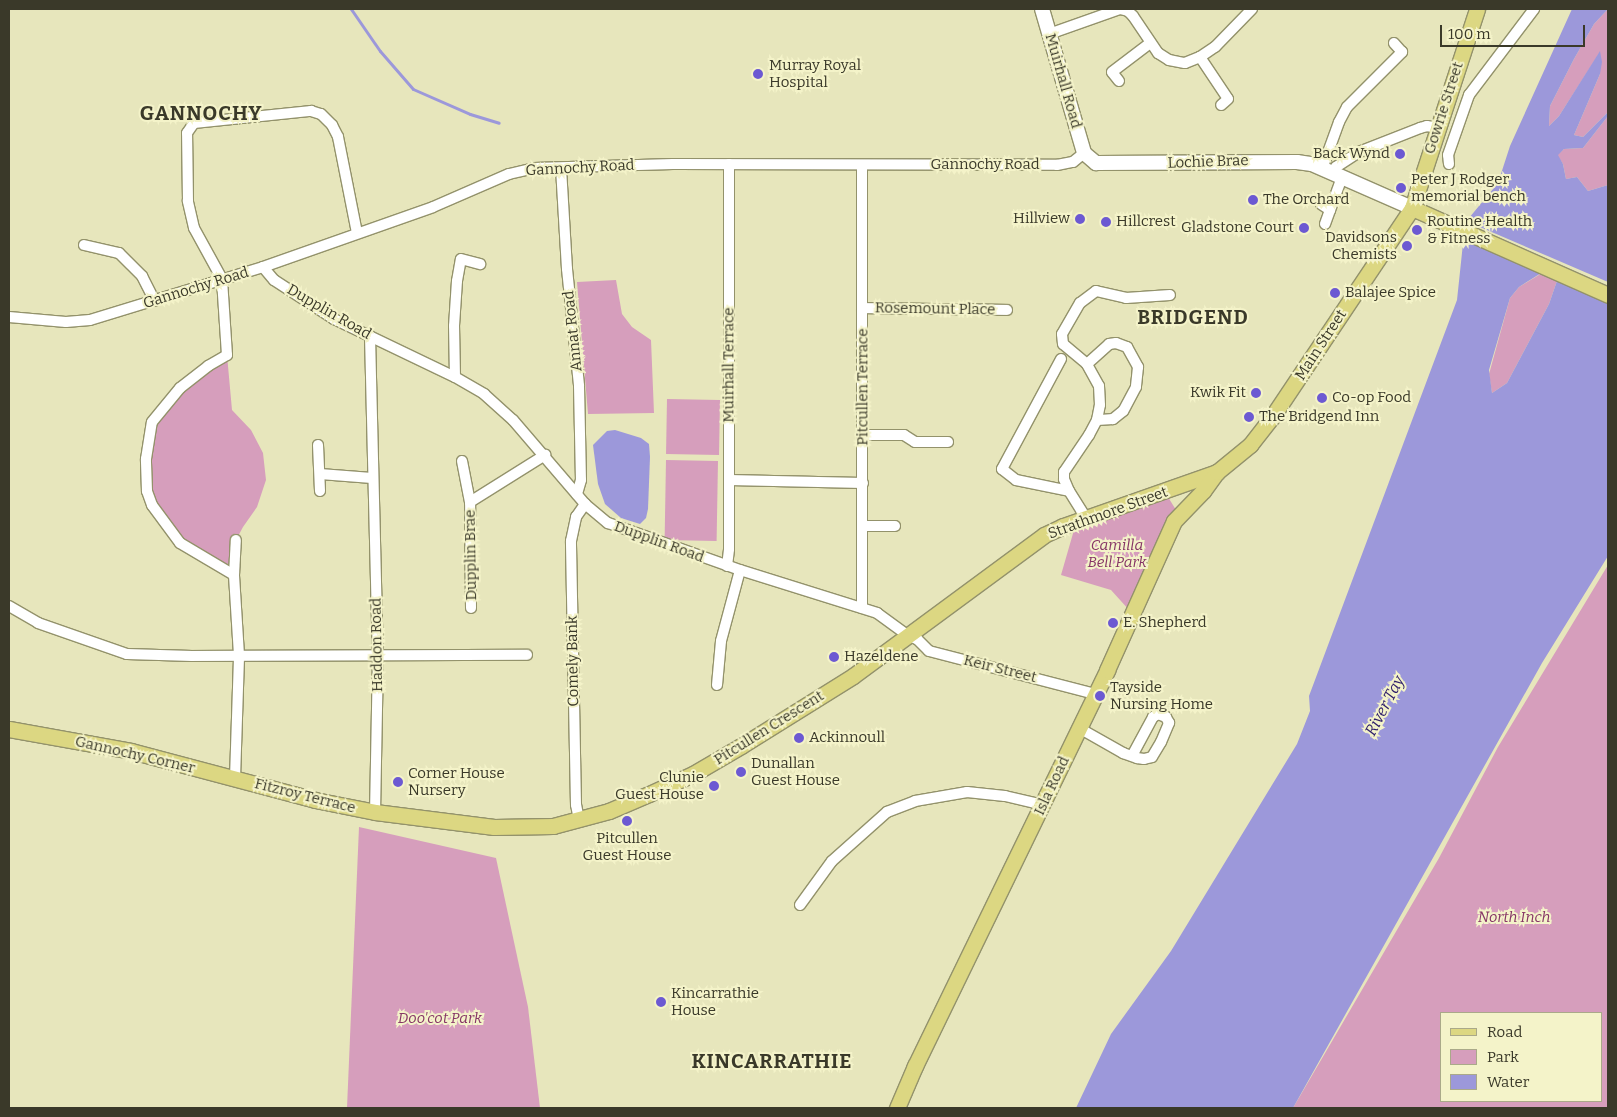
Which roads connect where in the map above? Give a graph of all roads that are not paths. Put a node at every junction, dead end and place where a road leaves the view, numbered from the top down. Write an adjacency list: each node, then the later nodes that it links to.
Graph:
1 (1042, 9): 5 (street, Muirhall Road)
2 (1252, 9): 8 (street)
3 (1477, 9): 11 (main road, Gowrie Street)
4 (1534, 9): 14 (street)
5 (1049, 34): 6 (street); 12 (street, Muirhall Road)
6 (1150, 43): 8 (street); 9 (street)
7 (1394, 43): 17 (street)
8 (1200, 57): 10 (street)
9 (1119, 81)
10 (1221, 105)
11 (1437, 128): 17 (street); 19 (main road, Gowrie Street)
12 (1084, 154): 15 (street, Gannochy Road); 17 (street, Lochie Brae)
13 (729, 164): 15 (street, Gannochy Road); 16 (street, Gannochy Road); 46 (street, Muirhall Terrace)
14 (1449, 164)
15 (862, 166): 30 (street, Pitcullen Terrace)
16 (561, 168): 22 (street, Gannochy Road); 50 (street, Annat Road)
17 (1332, 173): 19 (street, Lochie Brae); 20 (street)
18 (1320, 204): 20 (street)
19 (1412, 208): 28 (main road); 43 (main road, Main Street)
20 (1330, 210): 21 (street)
21 (1325, 224)
22 (357, 234): 25 (street, Gannochy Road); 26 (street)
23 (84, 245): 29 (street)
24 (480, 264): 36 (street)
25 (263, 267): 26 (street, Gannochy Road); 33 (street, Dupplin Road)
26 (222, 279): 29 (street, Gannochy Road); 59 (street)
27 (1170, 295): 35 (street)
28 (1608, 295)
29 (155, 301): 32 (street, Gannochy Road)
30 (862, 308): 31 (street, Rosemount Place); 38 (street, Pitcullen Terrace)
31 (1007, 310)
32 (9, 317)
33 (370, 336): 36 (street, Dupplin Road); 45 (street, Haddon Road)
34 (1061, 359): 49 (street)
35 (1088, 364): 37 (street); 37 (street)
36 (454, 377): 41 (street, Dupplin Road)
37 (1097, 420): 49 (street)
38 (862, 435): 39 (street); 47 (street, Pitcullen Terrace)
39 (948, 442)
40 (318, 445): 44 (street)
41 (545, 455): 50 (street, Dupplin Road); 51 (street, Dupplin Brae)
42 (462, 461): 51 (street, Dupplin Brae)
43 (1217, 472): 53 (main road, Strathmore Street); 68 (main road, Isla Road)
44 (320, 474): 45 (street); 48 (street)
45 (372, 478): 66 (street, Haddon Road)
46 (729, 480): 47 (street); 57 (street, Muirhall Terrace)
47 (863, 482): 54 (street, Pitcullen Terrace)
48 (320, 491)
49 (1069, 491): 53 (street)
50 (577, 494): 52 (street, Dupplin Road)
51 (470, 502): 61 (street, Dupplin Brae)
52 (585, 504): 57 (street, Dupplin Road); 75 (street, Comely Bank)
53 (1086, 518): 63 (main road, Strathmore Street)
54 (863, 526): 55 (street); 62 (street, Pitcullen Terrace)
55 (895, 526)
56 (236, 540): 59 (street)
57 (727, 566): 58 (street, Dupplin Road)
58 (740, 570): 62 (street, Dupplin Road); 67 (street)
59 (234, 575): 64 (street)
60 (9, 606): 64 (street)
61 (472, 608)
62 (862, 608): 63 (street, Dupplin Road)
63 (909, 636): 68 (street, Keir Street); 75 (main road, Pitcullen Crescent)
64 (239, 655): 66 (street); 72 (street)
65 (527, 656): 66 (street)
66 (378, 657): 74 (street, Haddon Road)
67 (717, 685)
68 (1095, 694): 69 (main road, Isla Road)
69 (1079, 728): 71 (street); 73 (main road, Isla Road)
70 (9, 729): 72 (main road, Gannochy Corner)
71 (1132, 756)
72 (235, 778): 74 (main road, Fitzroy Terrace)
73 (1043, 805): 77 (street); 78 (main road, Isla Road)
74 (376, 812): 76 (main road, Fitzroy Terrace)
75 (579, 820): 76 (main road, Pitcullen Crescent)
76 (475, 825)
77 (800, 905)
78 (897, 1108)

